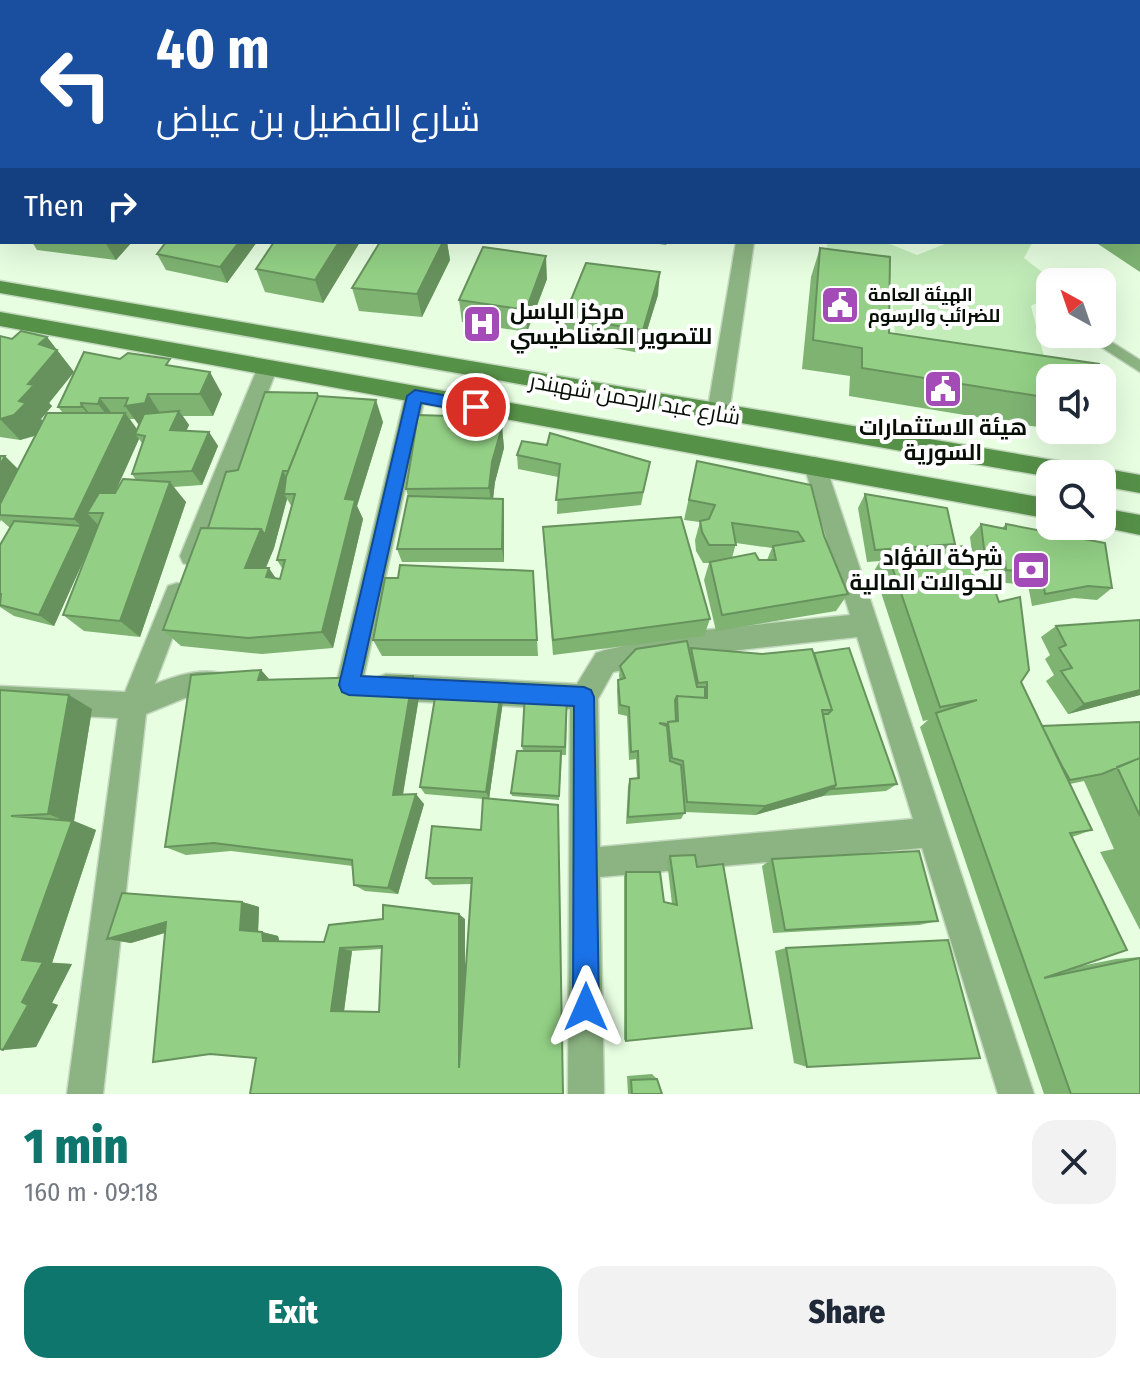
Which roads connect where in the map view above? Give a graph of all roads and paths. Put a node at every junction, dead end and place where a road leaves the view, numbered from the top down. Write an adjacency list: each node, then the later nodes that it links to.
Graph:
1 (745, 244): 8 (street)
2 (0, 287): 8 (main road, شارع عبد الرحمن شهبندر)
3 (0, 319): 6 (main road, شارع عبد الرحمن شهبندر)
4 (1110, 348): 5 (lane)
5 (1140, 367)
6 (267, 369): 7 (main road, شارع عبد الرحمن شهبندر); 22 (street)
7 (415, 396): 9 (main road, شارع عبد الرحمن شهبندر); 19 (street)
8 (718, 413): 10 (main road, شارع عبد الرحمن شهبندر)
9 (815, 466): 13 (main road, شارع عبد الرحمن شهبندر); 16 (street)
10 (1036, 466)
11 (1116, 480): 12 (main road)
12 (1140, 484)
13 (1036, 506)
14 (1116, 521): 15 (main road)
15 (1140, 525)
16 (865, 625): 20 (street); 23 (street)
17 (245, 685): 22 (street)
18 (319, 685): 19 (street)
19 (349, 685): 20 (street)
20 (584, 697): 24 (street)
21 (0, 699): 22 (street)
22 (133, 706): 25 (street)
23 (933, 832): 24 (street); 27 (street)
24 (586, 863): 26 (street)
25 (85, 1094)
26 (586, 1094)
27 (1016, 1094)

